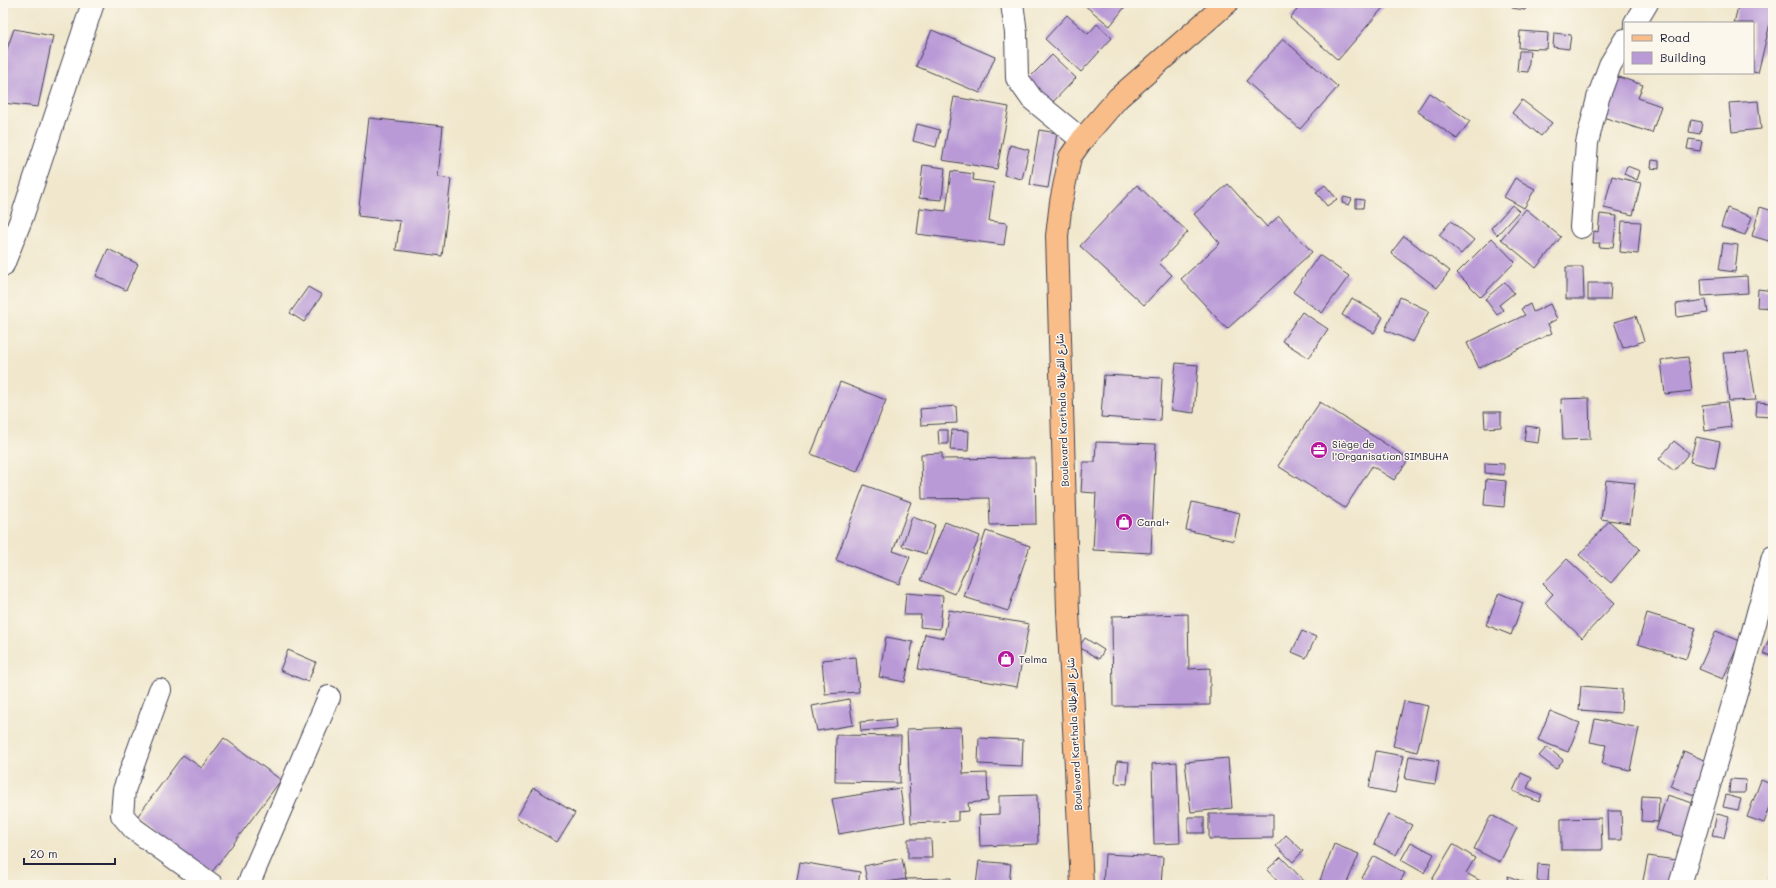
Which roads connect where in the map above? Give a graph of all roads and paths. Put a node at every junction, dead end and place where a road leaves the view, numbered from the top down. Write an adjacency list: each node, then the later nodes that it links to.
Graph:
1 (93, 3): 9 (street)
2 (1012, 3): 7 (street)
3 (1227, 3): 7 (main road, Boulevard Karthala شارع القرطالة)
4 (1647, 3): 5 (street)
5 (1636, 22)
6 (1624, 42): 8 (street)
7 (1082, 140): 15 (main road, Boulevard Karthala شارع القرطالة)
8 (1581, 227)
9 (3, 266)
10 (1773, 557): 16 (street)
11 (160, 690): 13 (street)
12 (329, 697): 14 (street)
13 (212, 885)
14 (248, 885)
15 (1082, 885)
16 (1680, 885)

